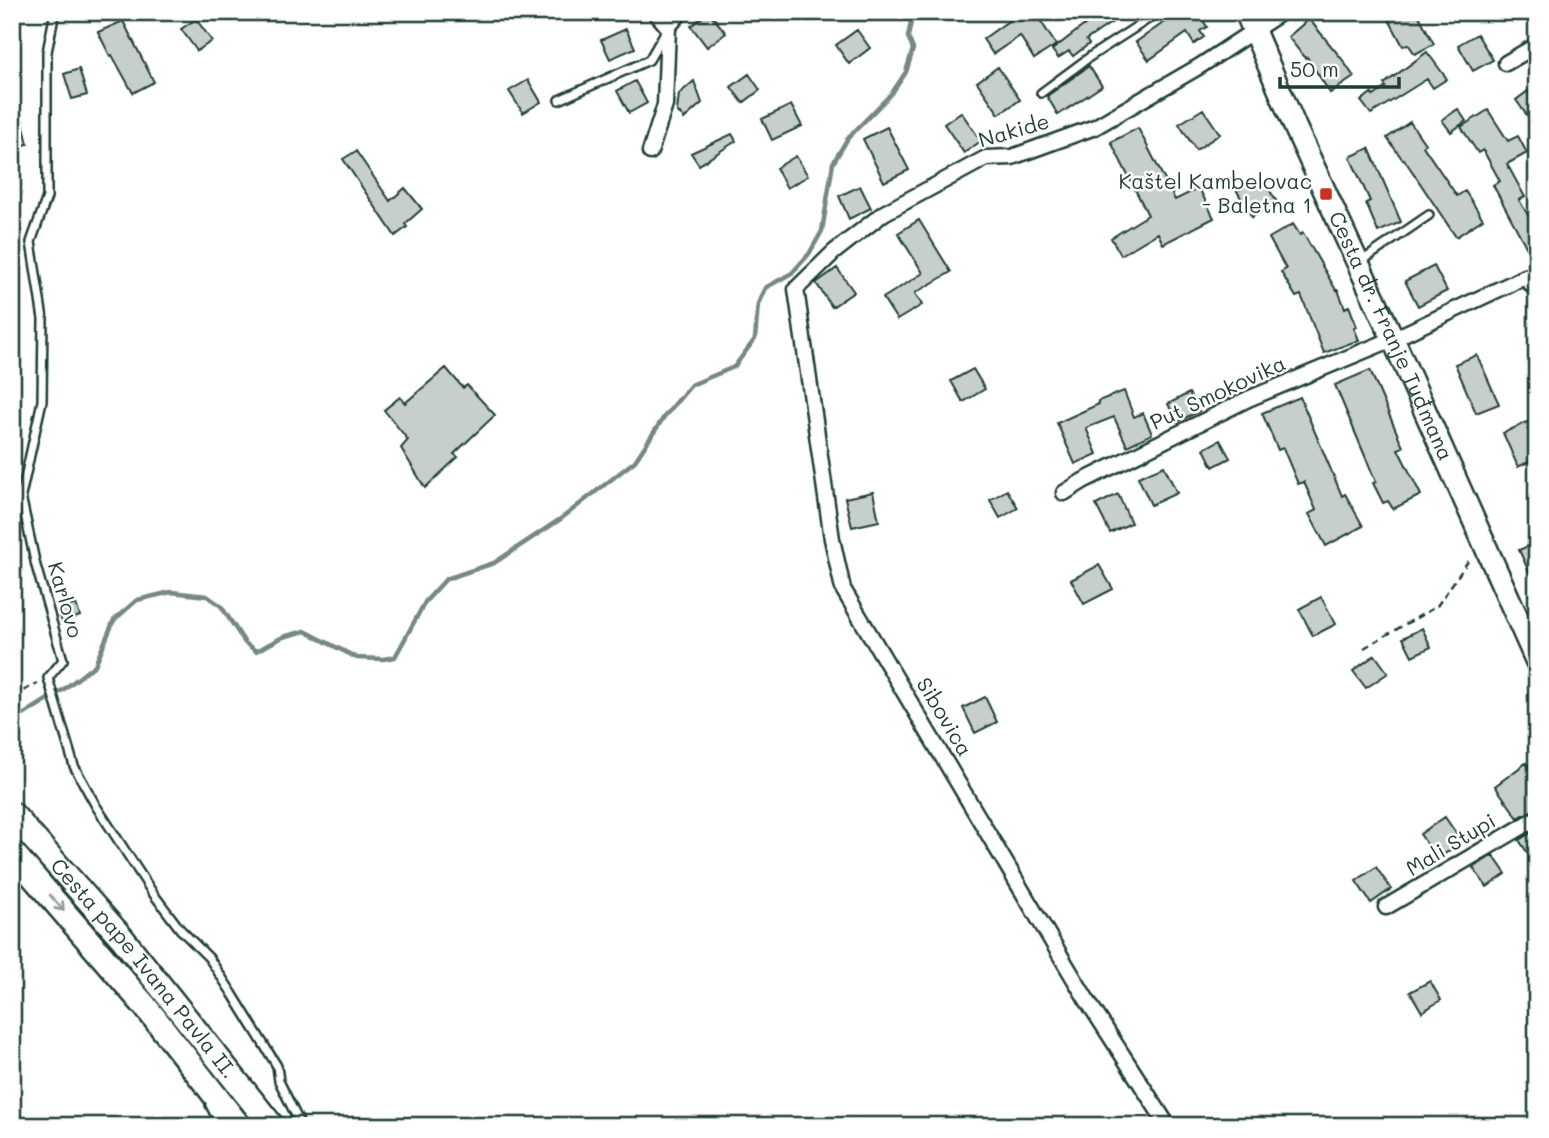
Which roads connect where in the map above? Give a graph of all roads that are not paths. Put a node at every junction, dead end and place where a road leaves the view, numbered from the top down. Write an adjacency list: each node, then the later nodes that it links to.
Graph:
1 (55, 12): 28 (lane, Karlovo)
2 (655, 12): 7 (street)
3 (681, 12): 7 (street)
4 (1159, 12): 10 (lane)
5 (1282, 12): 6 (street, Nakide)
6 (1250, 21): 14 (main road, Cesta dr. Franje Tuđmana); 15 (street, Nakide)
7 (668, 27): 11 (lane); 12 (street)
8 (1537, 45): 9 (street)
9 (1506, 64)
10 (1041, 93)
11 (559, 100)
12 (650, 152)
13 (1429, 215): 14 (lane)
14 (1358, 263): 17 (main road, Cesta dr. Franje Tuđmana)
15 (796, 289): 29 (street, Sibovica)
16 (1537, 291): 17 (street, Put Smokovika)
17 (1393, 340): 18 (street, Put Smokovika); 19 (main road, Cesta dr. Franje Tuđmana)
18 (1064, 493)
19 (1537, 662)
20 (12, 814): 27 (main road, Cesta pape Ivana Pavla II.)
21 (1537, 818): 23 (street, Mali Stupi)
22 (12, 852): 24 (main road, Cesta pape Ivana Pavla II., one-way to 24)
23 (1386, 907)
24 (202, 1077): 25 (lane); 26 (main road, Cesta pape Ivana Pavla II.)
25 (221, 1126)
26 (239, 1126)
27 (272, 1126)
28 (301, 1126)
29 (1168, 1126)

